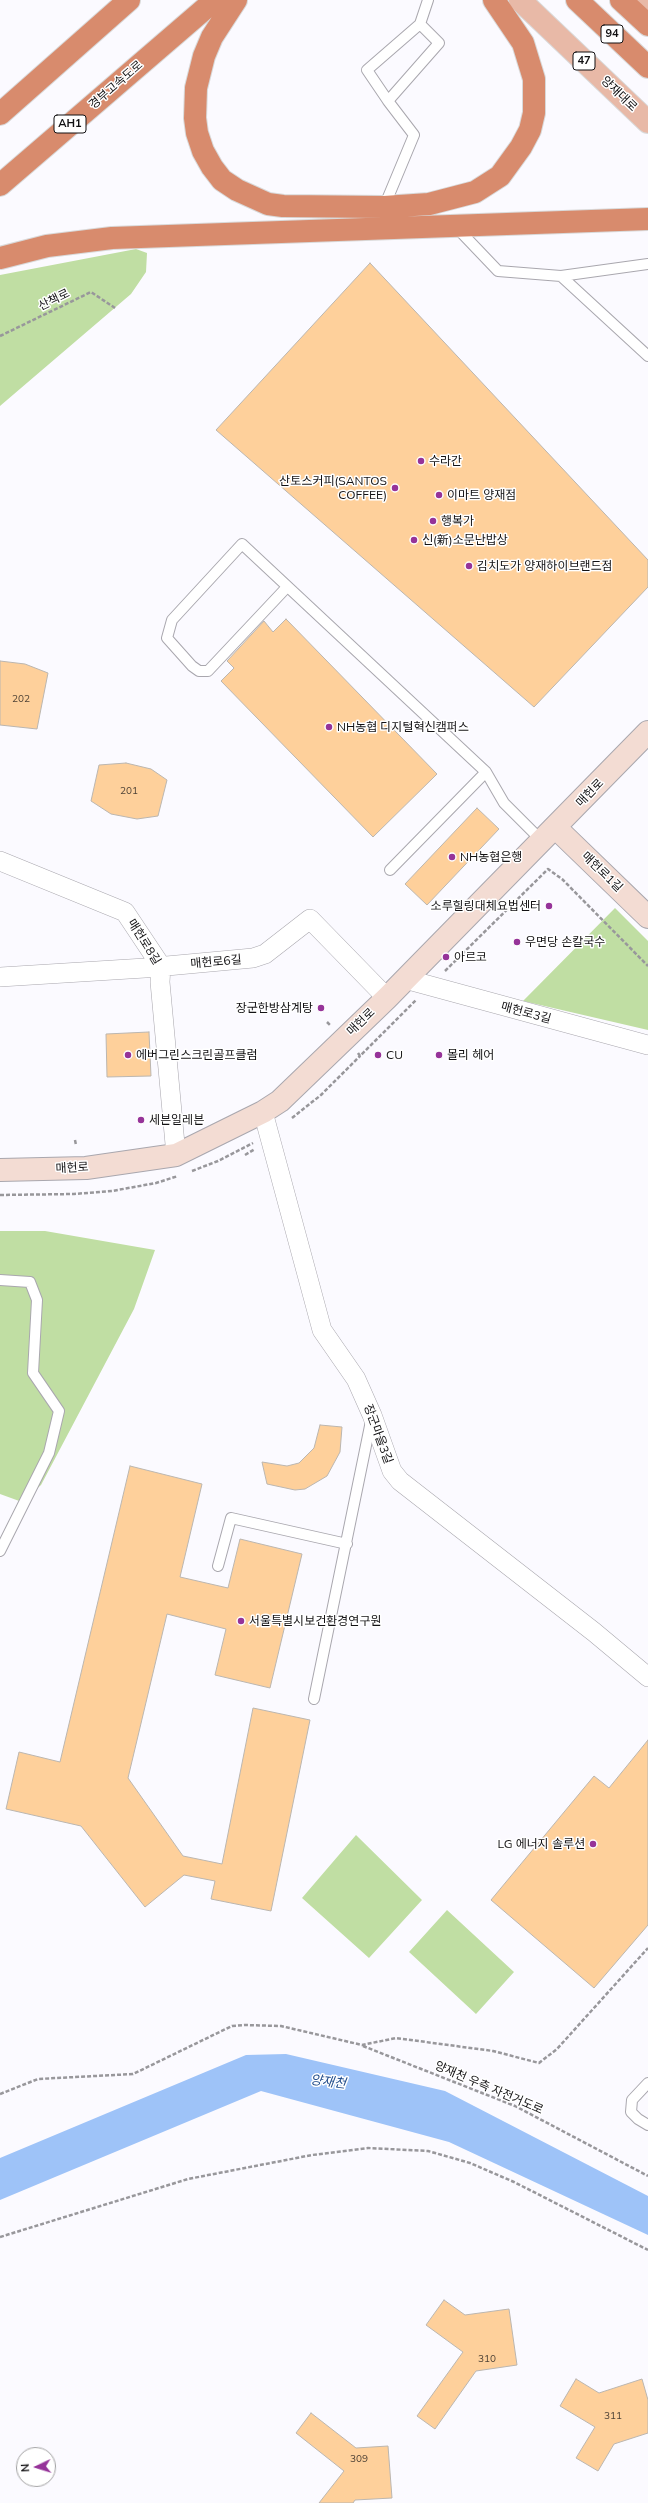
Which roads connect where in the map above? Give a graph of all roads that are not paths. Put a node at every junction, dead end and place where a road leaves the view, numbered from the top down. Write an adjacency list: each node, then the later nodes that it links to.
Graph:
1 (129, 0): 15 (highway)
2 (215, 0): 17 (highway, 경부고속도로 / AH1)
3 (236, 0): 18 (highway)
4 (428, 0): 11 (lane)
5 (494, 0): 18 (highway)
6 (520, 0): 16 (main road, 양재대로 / 47)
7 (577, 0): 13 (highway, 94)
8 (622, 0): 12 (highway, 94)
9 (644, 0): 10 (main road)
10 (648, 4)
11 (420, 24): 14 (lane); 14 (lane)
12 (648, 26)
13 (648, 68)
14 (388, 101): 18 (lane)
15 (0, 114)
16 (648, 122)
17 (0, 185)
18 (384, 207)
19 (648, 219): 20 (highway)
20 (454, 225): 21 (highway); 23 (lane)
21 (0, 258)
22 (648, 264): 23 (lane)
23 (562, 276): 24 (lane)
24 (648, 356)
25 (287, 587): 25 (lane); 27 (lane)
26 (648, 732): 28 (main road, 매헌로)
27 (486, 772): 28 (lane); 30 (lane)
28 (549, 835): 31 (main road, 매헌로1길); 34 (main road, 매헌로)
29 (0, 861): 32 (street, 매헌로8길)
30 (390, 870)
31 (648, 917)
32 (161, 966): 33 (street, 매헌로6길); 35 (street, 매헌로6길); 38 (street, 매헌로8길)
33 (0, 977)
34 (405, 979): 35 (main road, 매헌로); 36 (street, 매헌로3길)
35 (387, 998): 37 (main road, 매헌로)
36 (648, 1045)
37 (263, 1112): 38 (main road, 매헌로); 41 (street, 장군마을3길)
38 (176, 1155): 39 (main road, 매헌로)
39 (0, 1170)
40 (0, 1280): 43 (lane)
41 (372, 1415): 42 (lane); 45 (street, 장군마을3길)
42 (347, 1544): 44 (lane); 46 (lane)
43 (0, 1551)
44 (218, 1566)
45 (648, 1677)
46 (314, 1699)
47 (648, 2083): 48 (lane)
48 (648, 2125)

